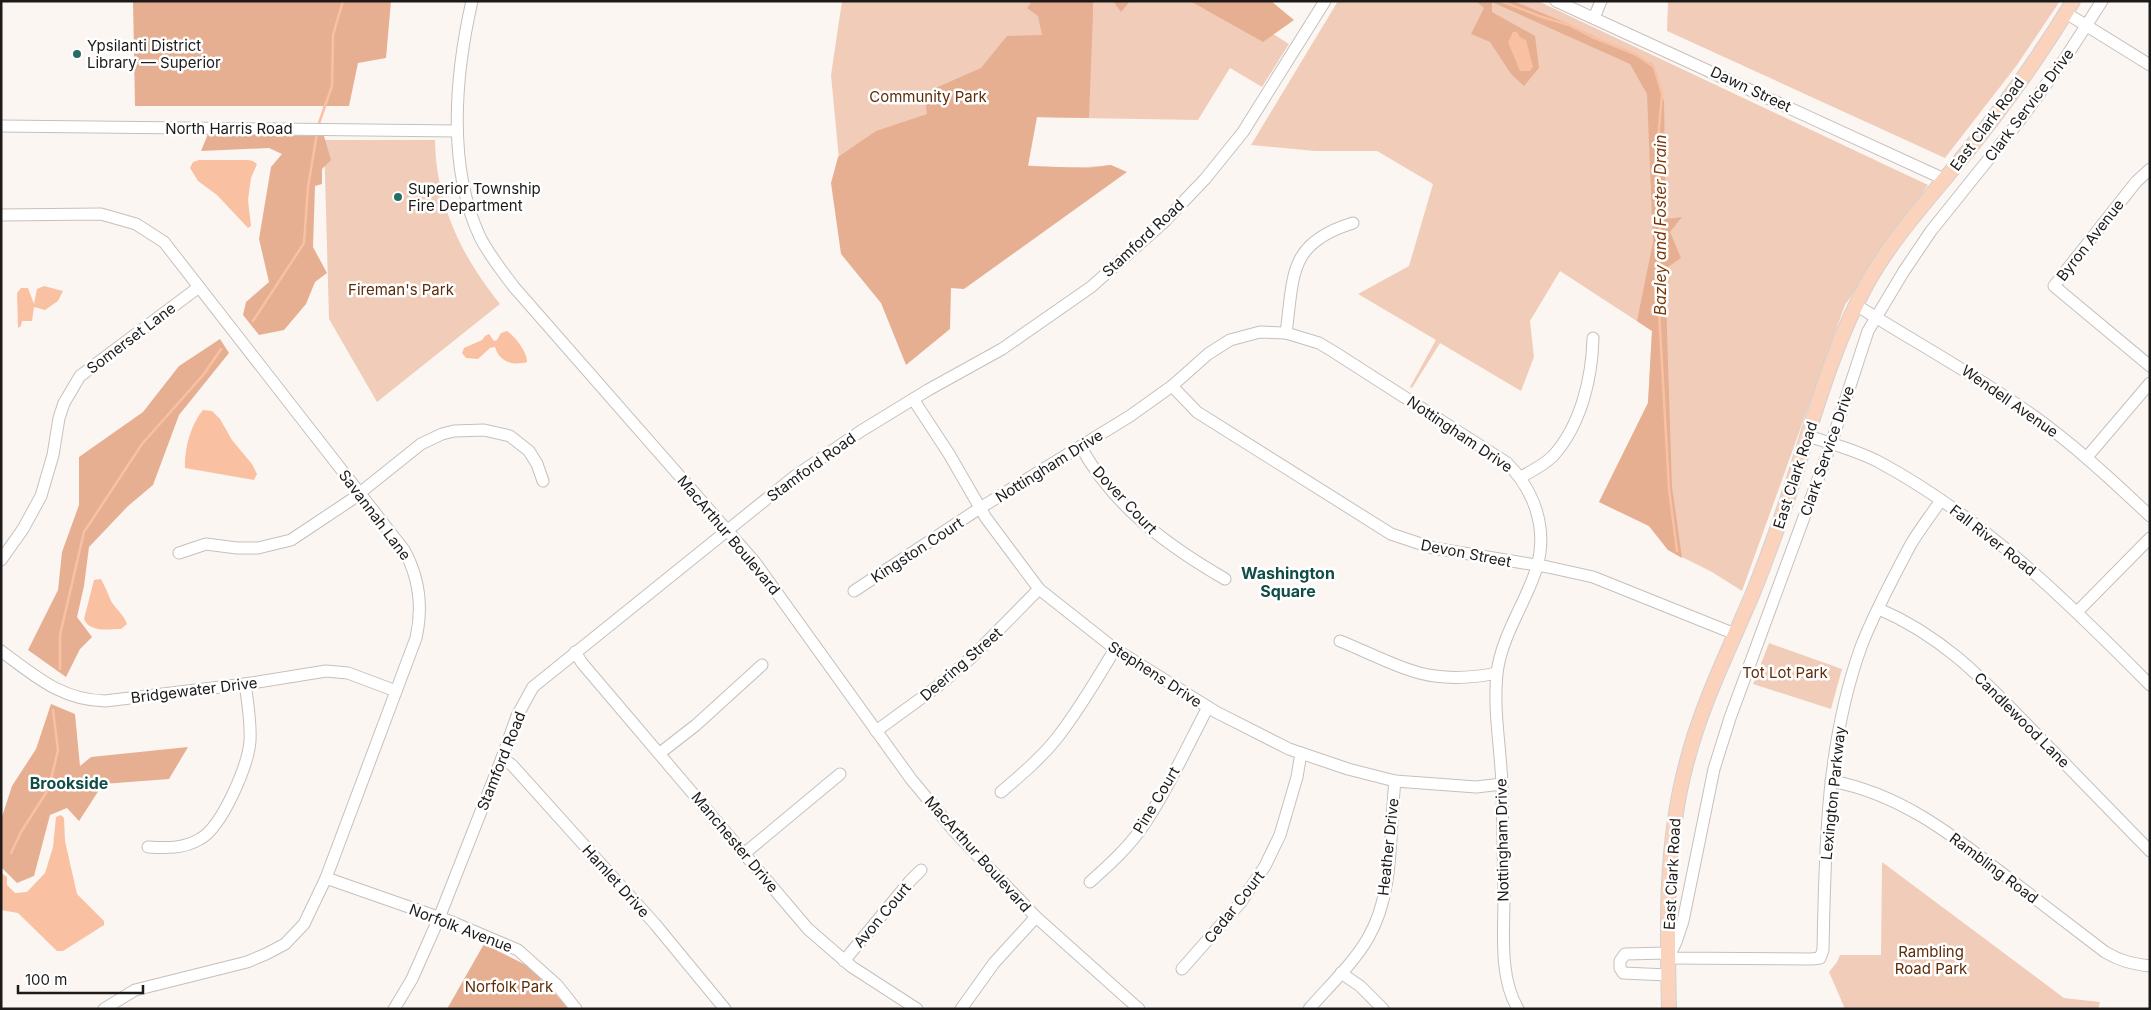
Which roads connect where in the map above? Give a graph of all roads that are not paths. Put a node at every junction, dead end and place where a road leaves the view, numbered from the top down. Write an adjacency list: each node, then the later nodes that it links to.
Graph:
1 (472, 1): 11 (street, MacArthur Boulevard)
2 (1325, 1): 24 (street, Stamford Road)
3 (1556, 1): 7 (street, Dawn Street)
4 (1601, 1): 7 (street)
5 (2102, 1): 8 (street, Clark Service Drive)
6 (2070, 7): 8 (street); 13 (main road, East Clark Road)
7 (1594, 18): 13 (street, Dawn Street)
8 (2088, 26): 9 (street); 18 (street, Clark Service Drive)
9 (2150, 65)
10 (1, 126): 11 (street, North Harris Road)
11 (457, 131): 35 (street, MacArthur Boulevard)
12 (2150, 169): 21 (street, Byron Avenue)
13 (1944, 179): 17 (main road, East Clark Road)
14 (1, 215): 16 (street, Savannah Lane)
15 (1353, 223): 19 (street)
16 (199, 287): 31 (street, Savannah Lane); 38 (street, Somerset Lane)
17 (1856, 305): 18 (street, Wendell Avenue); 25 (main road, East Clark Road)
18 (1875, 318): 26 (street, Clark Service Drive); 28 (street, Wendell Avenue)
19 (1286, 333): 23 (street, Nottingham Drive); 29 (street, Nottingham Drive)
20 (1593, 338): 29 (street)
21 (2150, 366)
22 (2150, 383): 28 (street)
23 (1172, 386): 27 (street, Nottingham Drive); 39 (street, Devon Street)
24 (912, 399): 33 (street, Stephens Drive); 35 (street, Stamford Road)
25 (1808, 436): 26 (street, Fall River Road); 45 (main road, East Clark Road)
26 (1831, 444): 32 (street, Fall River Road); 73 (street, Clark Service Drive)
27 (1081, 447): 33 (street, Nottingham Drive); 40 (street, Dover Court)
28 (2087, 457): 34 (street, Wendell Avenue)
29 (1522, 478): 39 (street, Nottingham Drive)
30 (543, 480): 31 (street)
31 (359, 492): 37 (street); 54 (street, Savannah Lane)
32 (1941, 500): 43 (street, Lexington Parkway); 44 (street, Fall River Road)
33 (980, 508): 41 (street, Stephens Drive); 42 (street, Kingston Court)
34 (2150, 516)
35 (729, 531): 49 (street, Stamford Road); 56 (street, MacArthur Boulevard)
36 (2150, 538): 44 (street)
37 (179, 553)
38 (1, 560)
39 (1537, 566): 45 (street, Devon Street); 51 (street, Nottingham Drive)
40 (1225, 580)
41 (1039, 589): 47 (street, Stephens Drive); 56 (street, Deering Street)
42 (854, 591)
43 (1879, 609): 62 (street, Lexington Parkway); 66 (street, Candlewood Lane)
44 (2078, 612): 53 (street, Fall River Road)
45 (1735, 634): 73 (main road, East Clark Road)
46 (1340, 641): 51 (street)
47 (1115, 649): 55 (street, Stephens Drive); 64 (street)
48 (1, 651): 52 (street, Bridgewater Drive)
49 (575, 652): 57 (street, Manchester Drive); 59 (street, Stamford Road)
50 (762, 665): 57 (street)
51 (1497, 674): 63 (street, Nottingham Drive)
52 (245, 684): 54 (street, Bridgewater Drive); 65 (street)
53 (2150, 685)
54 (396, 690): 69 (street, Savannah Lane)
55 (1208, 707): 58 (street, Stephens Drive); 70 (street, Pine Court)
56 (876, 731): 71 (street, MacArthur Boulevard)
57 (660, 753): 67 (street, Manchester Drive)
58 (1301, 753): 61 (street, Stephens Drive); 76 (street, Cedar Court)
59 (502, 758): 72 (street, Stamford Road); 82 (street, Hamlet Drive)
60 (840, 774): 67 (street)
61 (1395, 781): 63 (street, Stephens Drive); 77 (street, Heather Drive)
62 (1831, 781): 73 (street, Lexington Parkway); 75 (street, Rambling Road)
63 (1502, 784): 88 (street, Nottingham Drive)
64 (1001, 792)
65 (148, 847)
66 (2150, 851)
67 (745, 853): 74 (street, Manchester Drive)
68 (921, 870): 74 (street, Avon Court)
69 (326, 878): 72 (street, Norfolk Avenue); 79 (street, Savannah Lane)
70 (1090, 882)
71 (1036, 917): 84 (street); 85 (street, MacArthur Boulevard)
72 (439, 918): 80 (street, Stamford Road); 81 (street, Norfolk Avenue)
73 (1668, 956): 78 (main road, East Clark Road); 78 (street)
74 (844, 961): 83 (street, Manchester Drive)
75 (2150, 966)
76 (1182, 969)
77 (1341, 973): 86 (street, Heather Drive); 87 (street)
78 (1668, 975): 89 (main road, East Clark Road)
79 (104, 1009)
80 (394, 1009)
81 (576, 1009)
82 (725, 1009)
83 (917, 1009)
84 (961, 1009)
85 (1139, 1009)
86 (1309, 1009)
87 (1383, 1009)
88 (1518, 1009)
89 (1668, 1009)

